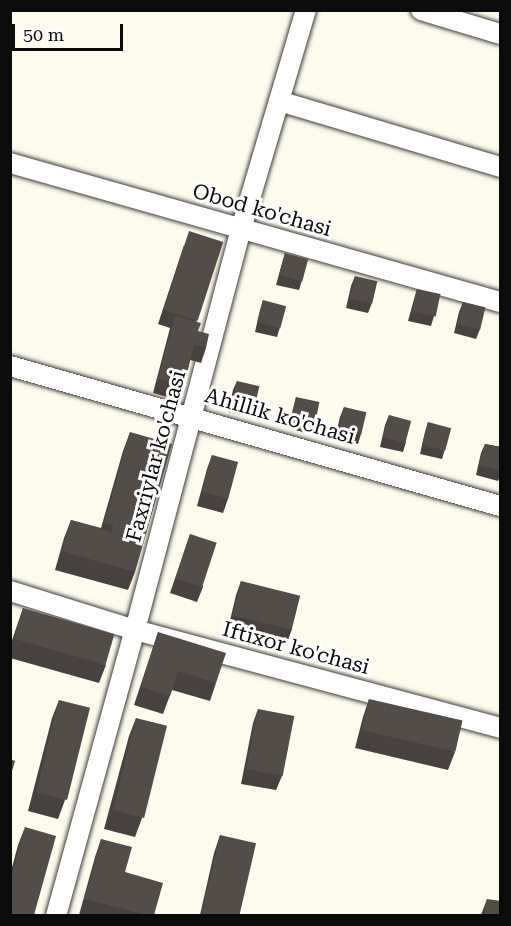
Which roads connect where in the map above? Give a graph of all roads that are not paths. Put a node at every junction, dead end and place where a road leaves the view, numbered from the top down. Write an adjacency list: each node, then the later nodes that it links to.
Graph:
1 (306, 10): 4 (street, Faxriylar ko'chasi)
2 (421, 10): 3 (street)
3 (501, 34)
4 (279, 101): 6 (street); 7 (street, Faxriylar ko'chasi)
5 (10, 164): 7 (street, Obod ko'chasi)
6 (501, 167)
7 (241, 230): 8 (street, Obod ko'chasi); 10 (street, Faxriylar ko'chasi)
8 (501, 302)
9 (10, 366): 10 (street, Ahillik ko'chasi)
10 (192, 415): 11 (street, Ahillik ko'chasi); 13 (street, Faxriylar ko'chasi)
11 (501, 506)
12 (10, 591): 13 (street, Iftixor ko'chasi)
13 (135, 630): 14 (street, Iftixor ko'chasi); 15 (street, Faxriylar ko'chasi)
14 (501, 728)
15 (56, 915)

